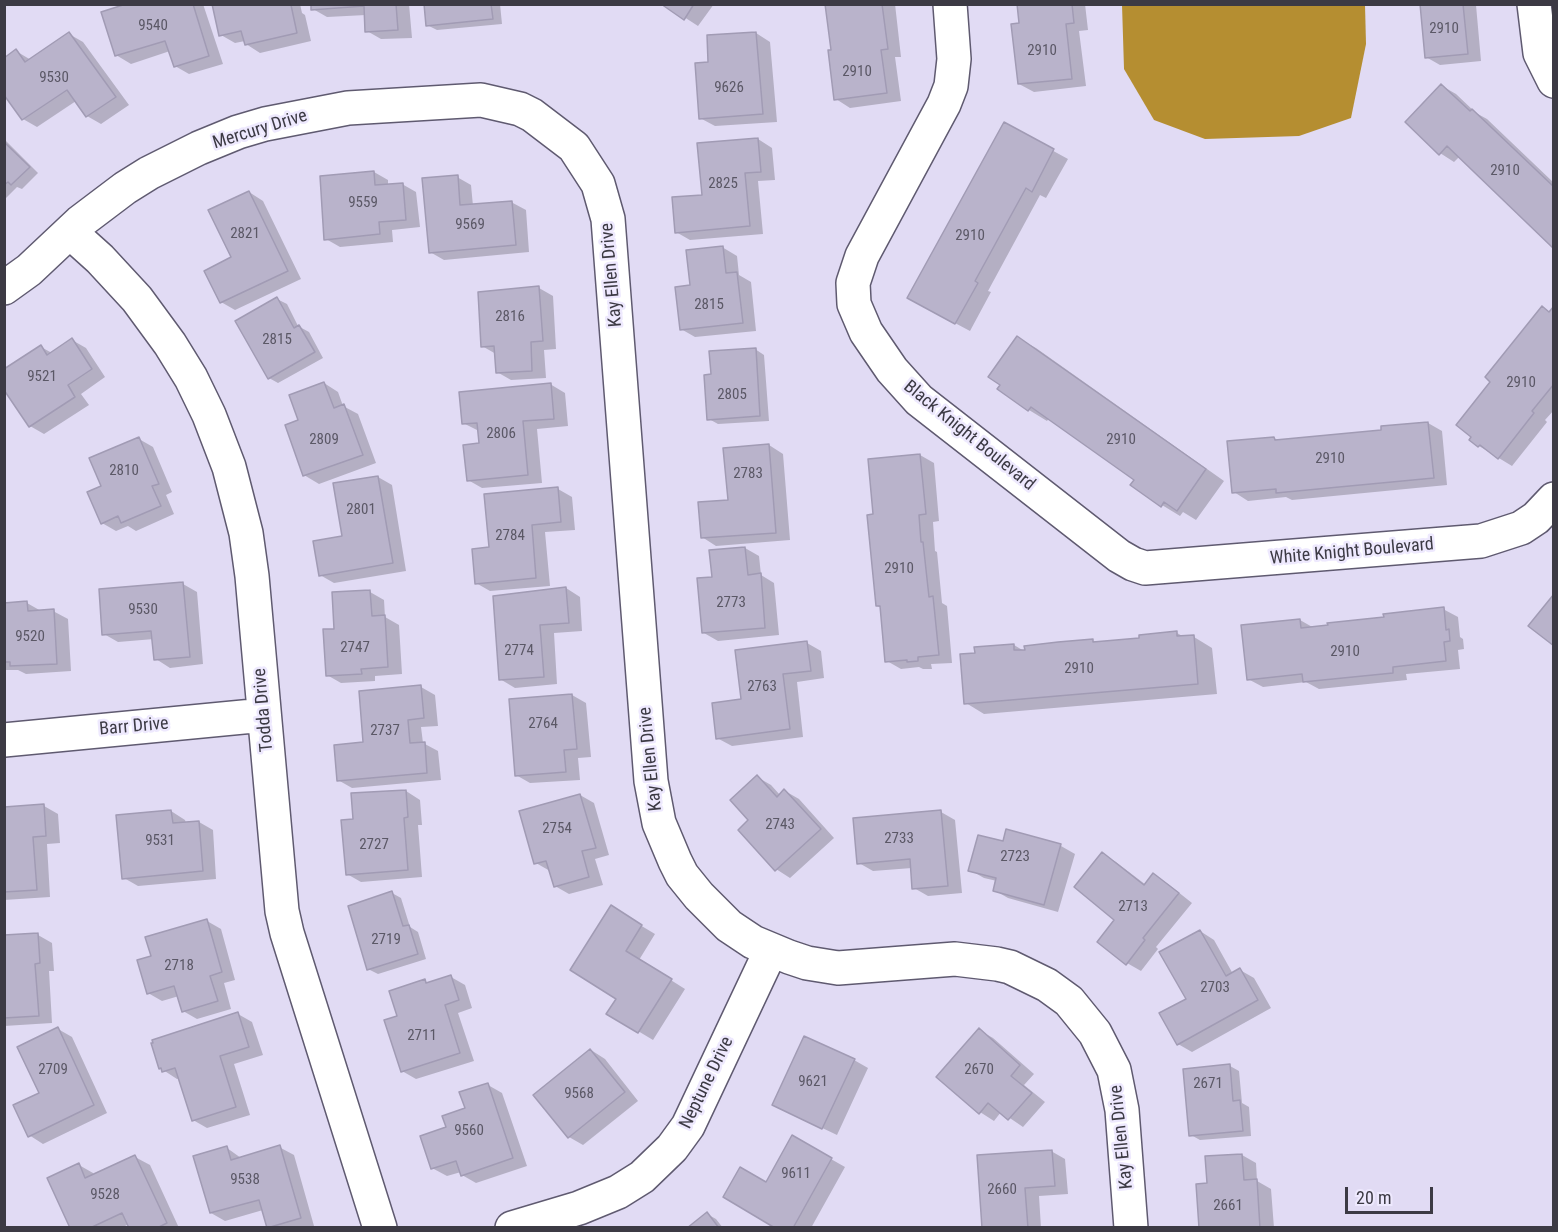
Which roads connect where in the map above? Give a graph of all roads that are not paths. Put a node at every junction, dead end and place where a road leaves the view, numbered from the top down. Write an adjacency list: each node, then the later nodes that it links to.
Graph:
1 (950, 4): 8 (street, Black Knight Boulevard)
2 (1534, 4): 3 (street)
3 (1554, 81)
4 (554, 130): 5 (street, Mercury Drive); 11 (street, Kay Ellen Drive)
5 (70, 232): 6 (street, Mercury Drive); 9 (street, Todda Drive)
6 (4, 288)
7 (1554, 499): 8 (street, White Knight Boulevard)
8 (1137, 566)
9 (264, 715): 10 (street, Barr Drive); 12 (street, Todda Drive)
10 (4, 740)
11 (771, 950): 13 (street, Neptune Drive); 14 (street, Kay Ellen Drive)
12 (380, 1227)
13 (512, 1227)
14 (1131, 1227)

